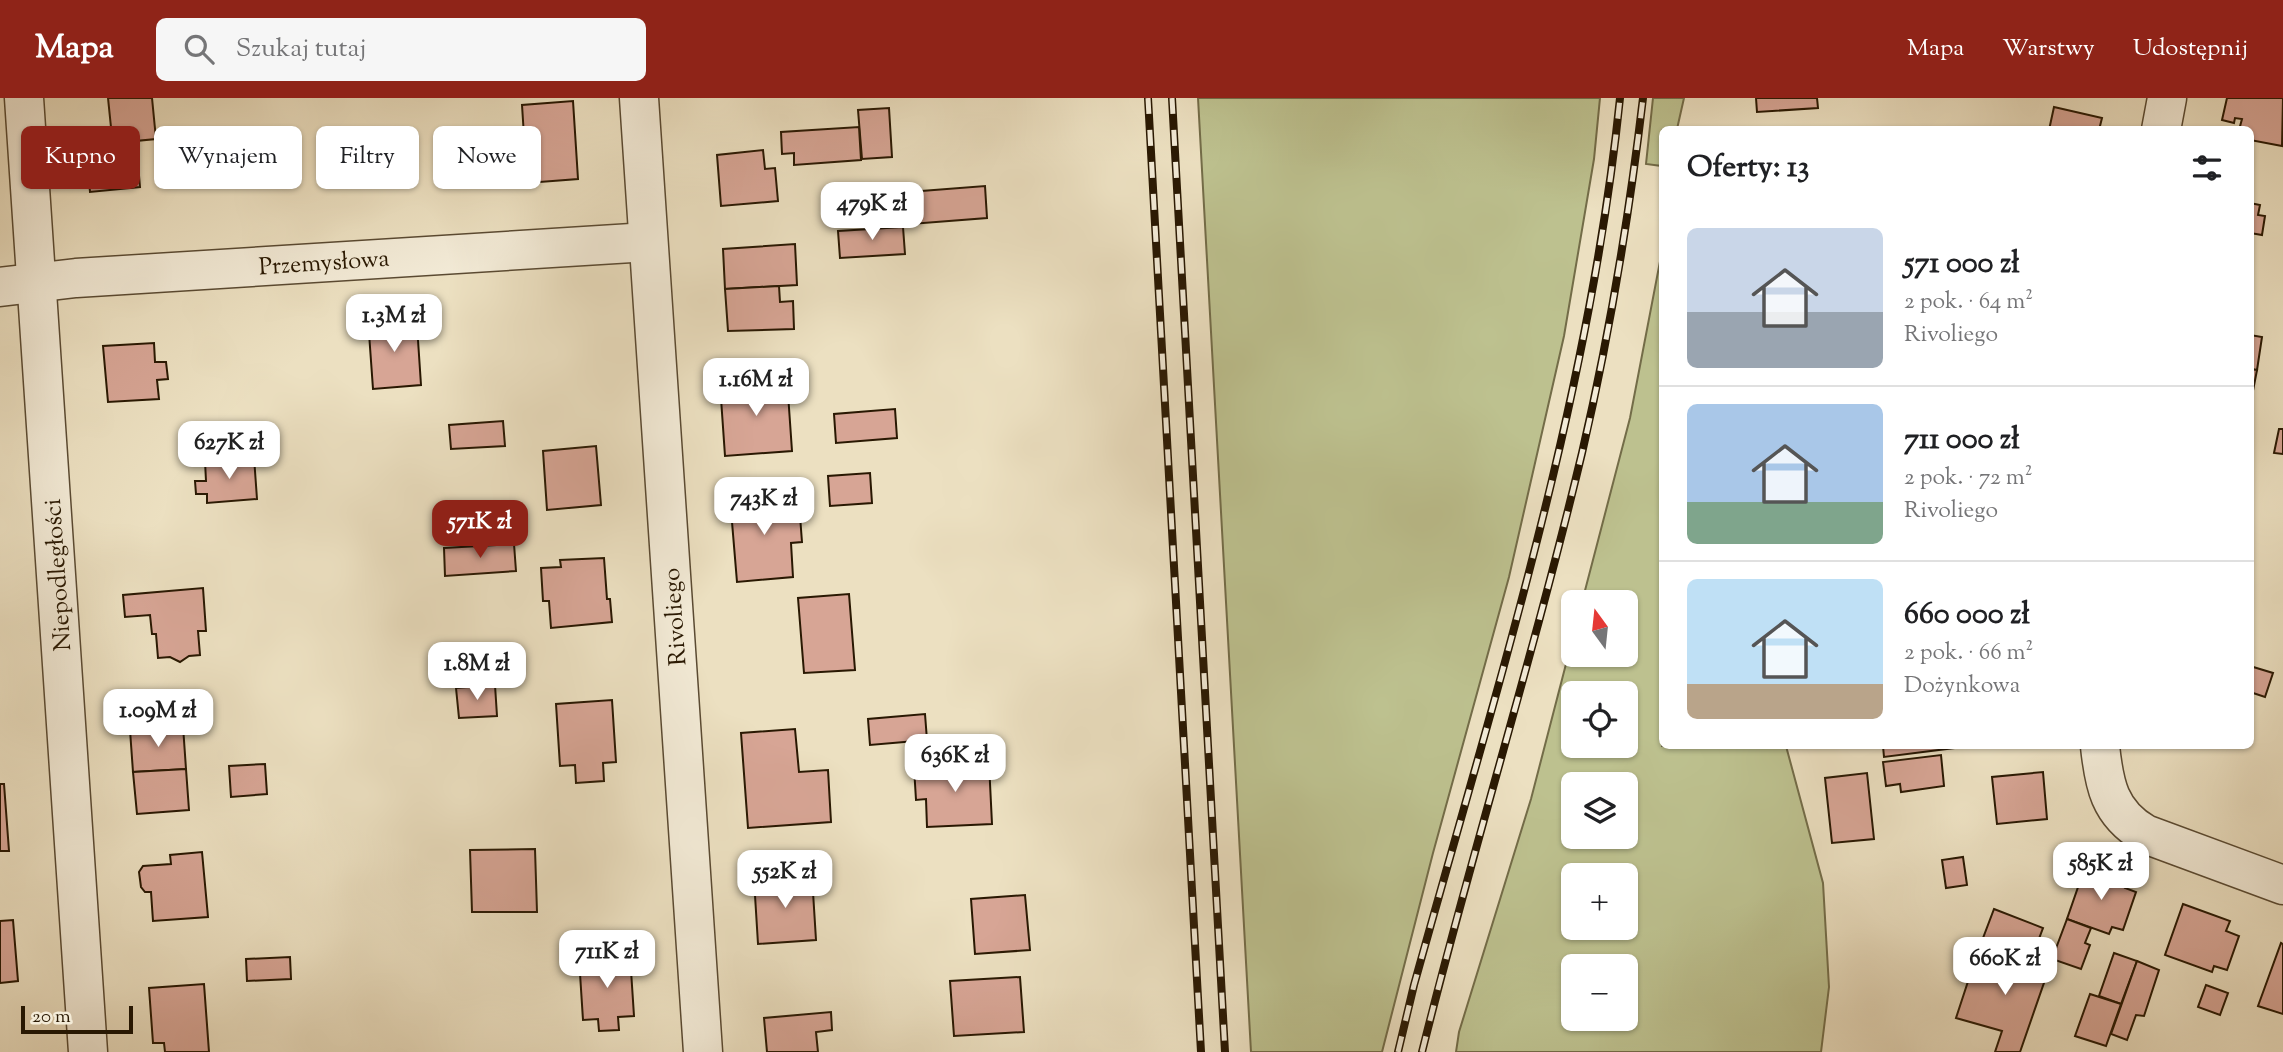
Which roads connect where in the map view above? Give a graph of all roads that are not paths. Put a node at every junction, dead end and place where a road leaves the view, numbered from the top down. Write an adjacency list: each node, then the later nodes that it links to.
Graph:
1 (24, 98): 6 (street, Niepodległości)
2 (639, 98): 5 (street, Rivoliego)
3 (2167, 98): 4 (street)
4 (2162, 126)
5 (648, 242): 6 (street, Przemysłowa); 11 (street, Rivoliego)
6 (37, 283): 7 (street, Przemysłowa); 10 (street, Niepodległości)
7 (0, 287)
8 (2100, 749): 9 (street)
9 (2283, 885)
10 (88, 1052)
11 (703, 1052)

